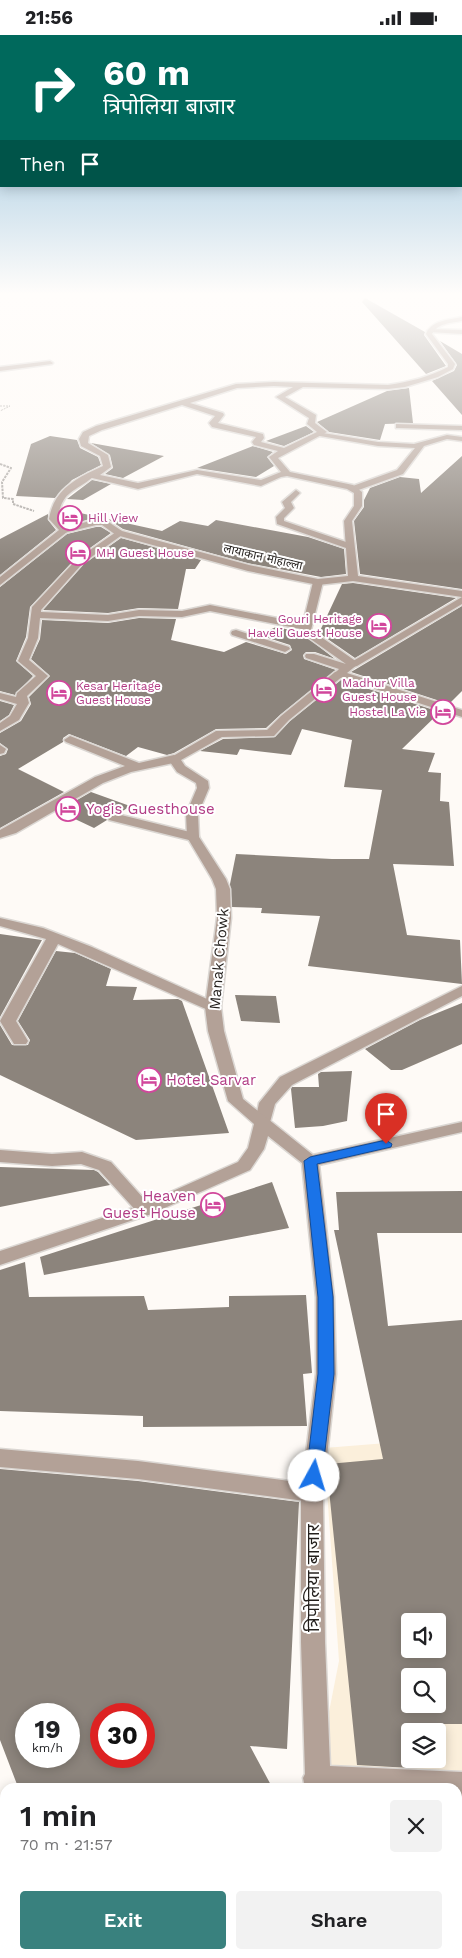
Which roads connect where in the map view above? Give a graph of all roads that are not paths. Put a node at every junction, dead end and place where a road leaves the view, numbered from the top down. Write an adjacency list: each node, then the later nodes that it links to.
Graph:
1 (254, 385): 5 (street)
2 (277, 385): 4 (street)
3 (406, 385): 4 (street)
4 (300, 386): 8 (street)
5 (184, 403): 11 (street); 13 (street)
6 (399, 426): 7 (street)
7 (462, 428)
8 (320, 434): 10 (street); 11 (street)
9 (462, 439): 10 (street)
10 (420, 446): 14 (street)
11 (285, 451): 12 (street)
12 (287, 474): 13 (street); 14 (street)
13 (92, 475): 16 (street)
14 (353, 489): 18 (street)
15 (296, 493): 18 (street)
16 (64, 530): 17 (street, लायाकान मोहाल्ला); 20 (street)
17 (119, 533): 21 (street, लायाकान मोहाल्ला); 24 (street)
18 (349, 546): 19 (street)
19 (353, 578): 21 (street, लायाकान मोहाल्ला); 22 (street, लायाकान मोहाल्ला)
20 (0, 582)
21 (318, 582): 25 (street)
22 (462, 595)
23 (462, 600): 29 (street)
24 (34, 615): 25 (street); 31 (street)
25 (307, 627): 29 (street)
26 (236, 633): 27 (street)
27 (285, 649)
28 (310, 656): 29 (street)
29 (346, 668): 32 (street); 35 (street)
30 (0, 696): 31 (street)
31 (23, 702): 33 (street)
32 (462, 714)
33 (0, 728)
34 (70, 740): 36 (street)
35 (174, 759): 36 (street); 39 (street)
36 (138, 767): 38 (street)
37 (113, 817): 39 (street)
38 (0, 833)
39 (193, 837): 43 (street, Manak Chowk)
40 (0, 922): 41 (street)
41 (54, 937): 43 (street); 44 (street)
42 (462, 990): 45 (street)
43 (213, 1007): 45 (street, Manak Chowk)
44 (20, 1041)
45 (263, 1122): 48 (street); 49 (street)
46 (462, 1127): 48 (street)
47 (0, 1157): 49 (street)
48 (310, 1161): 52 (street, त्रिपोलिया बाजार)
49 (145, 1210): 50 (street)
50 (0, 1258)
51 (0, 1458): 52 (street)
52 (312, 1493): 53 (street, त्रिपोलिया बाजार)
53 (317, 1783)

